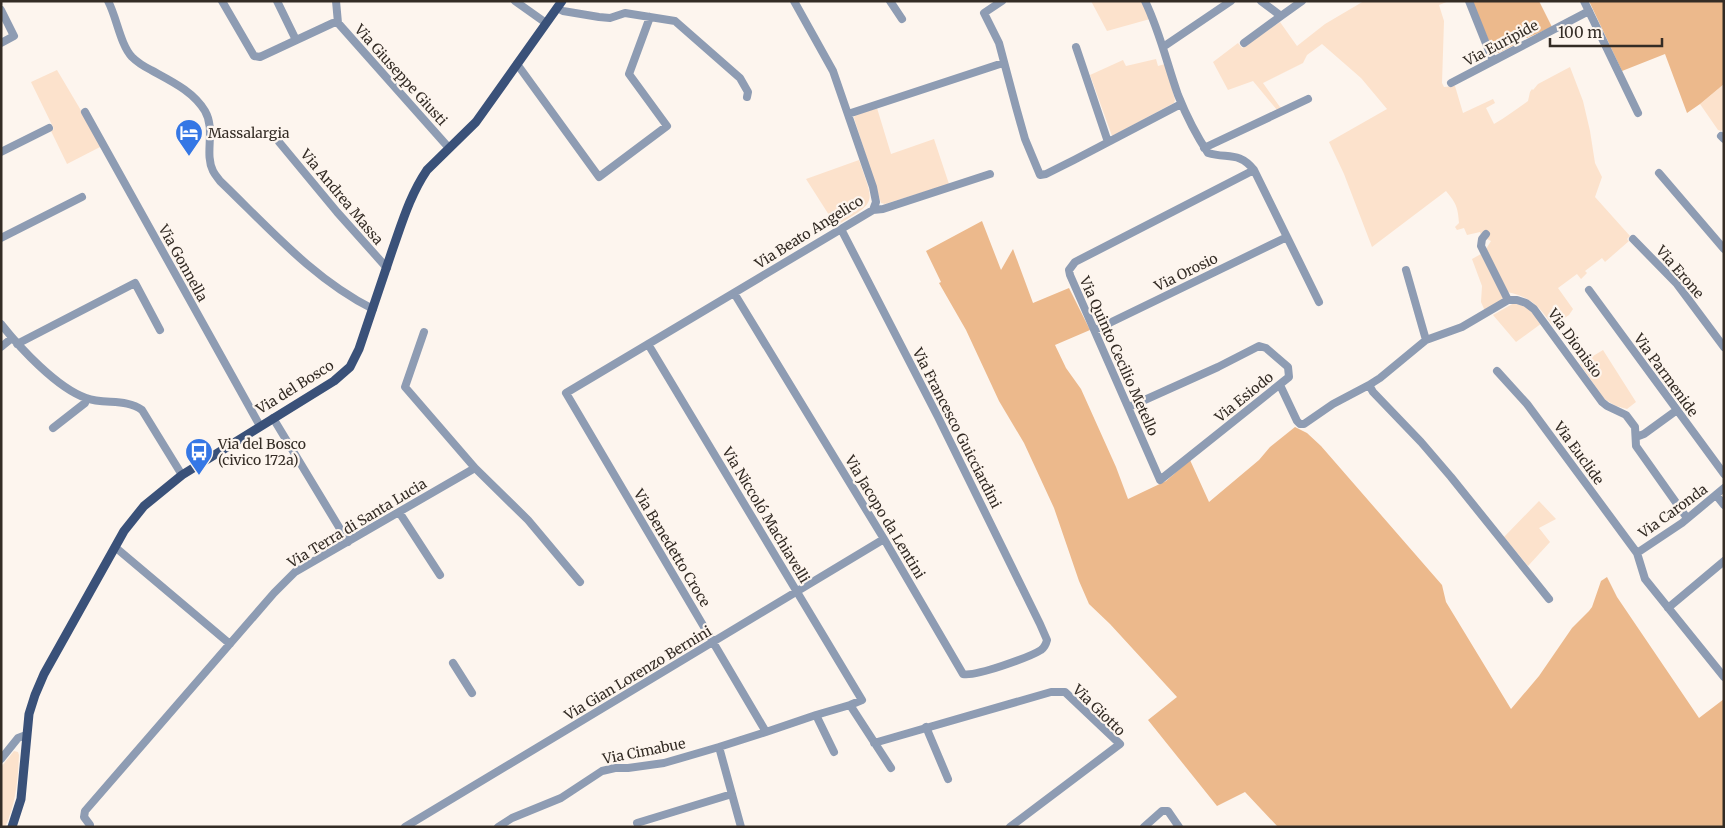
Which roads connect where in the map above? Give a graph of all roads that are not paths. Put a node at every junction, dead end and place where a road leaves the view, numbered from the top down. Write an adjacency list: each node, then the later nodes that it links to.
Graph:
1 (108, 1): 61 (street)
2 (222, 1): 23 (street, Via Giuseppe Giusti)
3 (277, 1): 23 (street)
4 (336, 1): 22 (street)
5 (515, 1): 21 (street)
6 (794, 1): 37 (street, Via Beato Angelico)
7 (890, 1): 20 (street)
8 (1002, 1): 29 (street)
9 (1145, 1): 27 (street)
10 (1231, 1): 27 (street)
11 (1261, 1): 18 (street)
12 (1302, 1): 18 (street)
13 (1469, 1): 28 (street)
14 (1584, 1): 17 (street)
15 (559, 5): 19 (street); 21 (main road, Via del Bosco)
16 (1, 10): 24 (street)
17 (1589, 11): 28 (street, Via Euripide); 36 (street)
18 (1281, 16): 25 (street)
19 (650, 17): 30 (street); 32 (street)
20 (902, 19)
21 (546, 22): 30 (main road, Via del Bosco)
22 (338, 23): 23 (street, Via Giuseppe Giusti); 41 (street, Via Giuseppe Giusti)
23 (296, 40)
24 (1, 43)
25 (1244, 43)
26 (1076, 47): 40 (street)
27 (1163, 47): 34 (street)
28 (1493, 61): 31 (street, Via Euripide)
29 (1004, 63): 37 (street); 40 (street)
30 (517, 64): 41 (main road, Via del Bosco)
31 (1452, 83)
32 (747, 97)
33 (1308, 99): 42 (street)
34 (1182, 104): 40 (street); 42 (street)
35 (85, 112): 79 (street, Via Gonnella)
36 (1638, 112)
37 (848, 114): 48 (street, Via Beato Angelico)
38 (49, 128): 43 (street)
39 (279, 142): 55 (street, Via Andrea Massa)
40 (1108, 142)
41 (449, 148): 55 (main road, Via del Bosco)
42 (1204, 148): 44 (street)
43 (1, 152)
44 (1254, 170): 51 (street); 64 (street, Via Quinto Cecilio Metello)
45 (1659, 173): 54 (street)
46 (990, 174): 48 (street)
47 (82, 197): 52 (street)
48 (874, 210): 49 (street, Via Beato Angelico)
49 (842, 229): 58 (street, Via Beato Angelico); 101 (street, Via Francesco Guicciardini)
50 (1486, 234): 59 (street)
51 (1287, 237): 60 (street); 64 (street, Via Orosio)
52 (1, 238)
53 (1633, 239): 70 (street, Via Erone)
54 (1724, 249)
55 (387, 268): 61 (main road, Via del Bosco)
56 (1406, 270): 66 (street)
57 (1588, 290): 77 (street, Via Parmenide)
58 (734, 293): 68 (street, Via Beato Angelico); 91 (street, Via Jacopo da Lentini)
59 (1508, 300): 66 (street); 81 (street, Via Dionisio)
60 (1319, 302)
61 (373, 309): 78 (main road, Via del Bosco)
62 (1, 324): 67 (street)
63 (160, 330): 67 (street)
64 (1095, 330): 76 (street, Via Quinto Cecilio Metello)
65 (424, 332): 82 (street)
66 (1426, 340): 73 (street)
67 (14, 341): 69 (street); 75 (street)
68 (648, 344): 74 (street, Via Beato Angelico); 98 (street, Via Niccoló Machiavelli)
69 (1, 347)
70 (1724, 347)
71 (1498, 371): 94 (street, Via Euclide)
72 (1280, 385): 73 (street); 76 (street, Via Esiodo); 85 (street, Via Esiodo)
73 (1368, 385): 99 (street)
74 (566, 394): 102 (street, Via Benedetto Croce)
75 (86, 399): 80 (street); 84 (street)
76 (1129, 407): 85 (street, Via Quinto Cecilio Metello)
77 (1677, 410): 81 (street); 83 (street, Via Parmenide)
78 (272, 418): 79 (main road, Via del Bosco); 92 (street)
79 (260, 426): 84 (main road, Via del Bosco)
80 (53, 428)
81 (1636, 437): 90 (street, Via Dionisio)
82 (475, 468): 89 (street, Via Terra di Santa Lucia); 97 (street)
83 (1724, 474)
84 (182, 475): 93 (main road, Via del Bosco)
85 (1160, 480)
86 (1724, 488): 87 (street, Via Caronda)
87 (1716, 495): 88 (street); 90 (street, Via Caronda)
88 (1724, 505)
89 (399, 512): 92 (street, Via Terra di Santa Lucia); 96 (street)
90 (1688, 518): 94 (street, Via Caronda)
91 (884, 539): 98 (street, Via Gian Lorenzo Bernini); 101 (street, Via Jacopo da Lentini)
92 (348, 542): 103 (street, Via Terra di Santa Lucia)
93 (115, 547): 103 (street); 111 (main road, Via del Bosco)
94 (1637, 553): 100 (street, Via Euclide)
95 (1724, 561): 100 (street)
96 (440, 574)
97 (580, 582)
98 (796, 591): 102 (street, Via Gian Lorenzo Bernini); 107 (street, Via Niccoló Machiavelli)
99 (1549, 599)
100 (1668, 608): 105 (street, Via Euclide)
101 (1047, 640)
102 (714, 642): 110 (street, Via Benedetto Croce); 122 (street, Via Gian Lorenzo Bernini)
103 (230, 644): 121 (street, Via Terra di Santa Lucia)
104 (453, 663): 106 (street)
105 (1724, 677)
106 (472, 694)
107 (850, 705): 108 (street); 112 (street)
108 (816, 715): 110 (street); 114 (street)
109 (926, 727): 112 (street, Via Giotto); 117 (street); 125 (street, Via Giotto)
110 (766, 732): 113 (street)
111 (26, 735): 115 (street); 120 (main road, Via del Bosco)
112 (874, 742): 116 (street)
113 (719, 747): 118 (street); 123 (street, Via Cimabue)
114 (834, 752)
115 (1, 759)
116 (891, 768)
117 (948, 779)
118 (732, 794): 119 (street); 124 (street)
119 (636, 823)
120 (12, 827)
121 (89, 827)
122 (405, 827)
123 (498, 827)
124 (741, 827)
125 (1010, 827)
126 (1144, 827): 127 (street)
127 (1179, 827)

